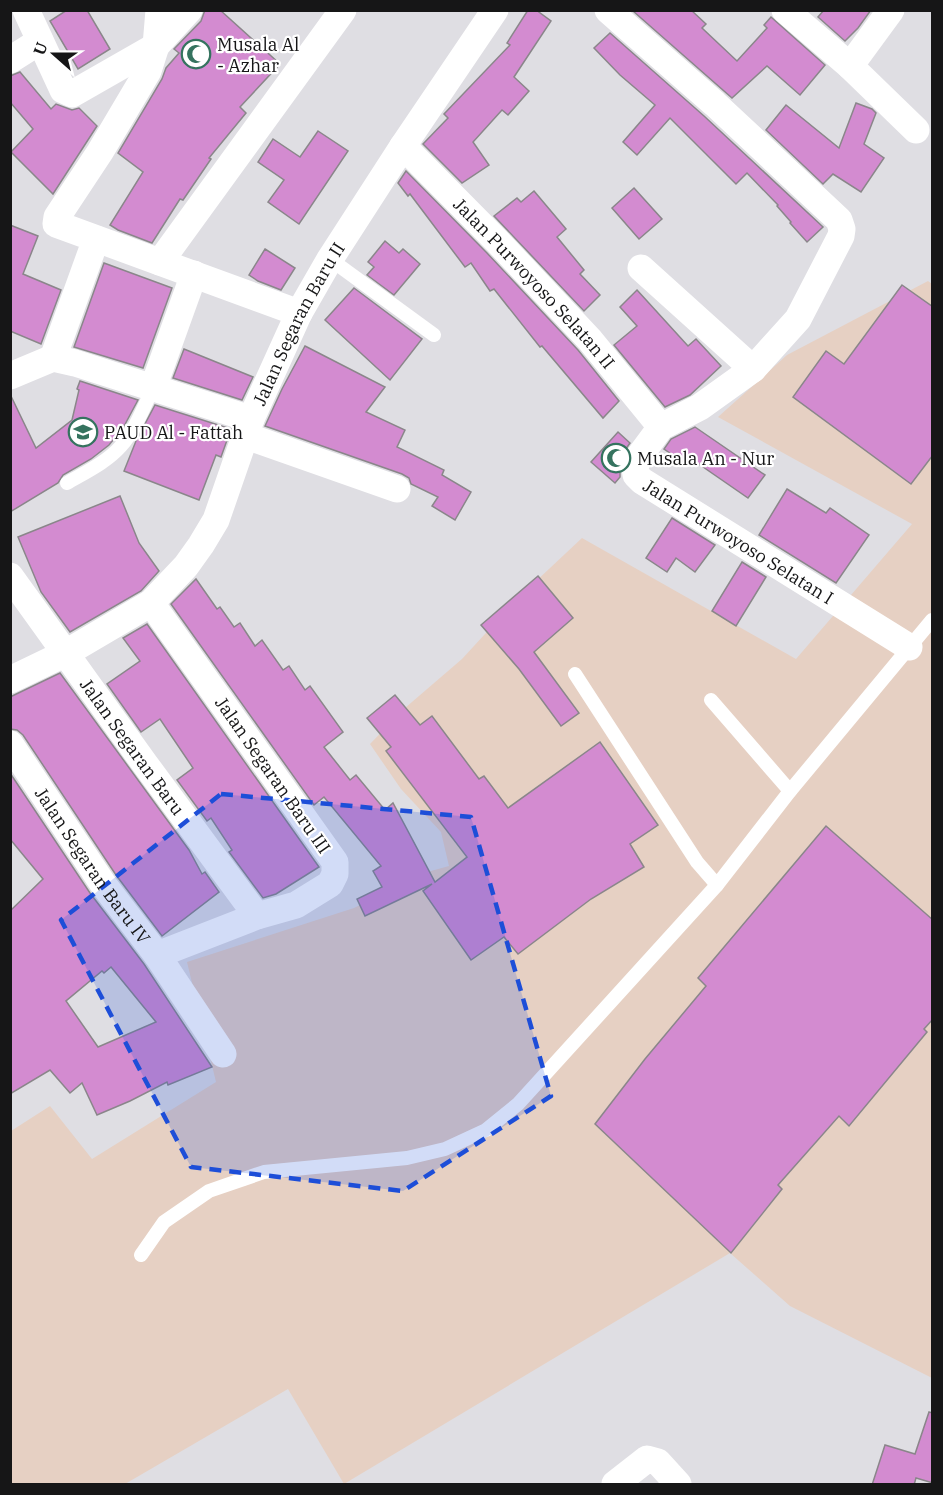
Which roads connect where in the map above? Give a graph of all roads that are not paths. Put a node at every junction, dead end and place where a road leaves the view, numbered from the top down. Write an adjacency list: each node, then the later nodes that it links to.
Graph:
1 (26, 10): 9 (street)
2 (159, 10): 10 (street)
3 (189, 10): 10 (street)
4 (343, 10): 17 (street)
5 (495, 10): 14 (street, Jalan Segaran Baru II)
6 (608, 10): 23 (street, Jalan Purwoyoso Selatan I)
7 (785, 10): 12 (street)
8 (891, 10): 12 (street)
9 (40, 41): 10 (street); 11 (street)
10 (156, 46): 15 (street)
11 (10, 60)
12 (850, 66): 13 (street)
13 (916, 130)
14 (403, 146): 16 (street, Jalan Segaran Baru II); 27 (street, Jalan Purwoyoso Selatan II)
15 (96, 239): 17 (street); 22 (street)
16 (330, 259): 20 (street, Jalan Segaran Baru II); 21 (lane)
17 (160, 262): 19 (street)
18 (641, 268): 23 (street)
19 (194, 274): 20 (street); 25 (street)
20 (299, 313): 26 (street, Jalan Segaran Baru II)
21 (434, 335)
22 (52, 358): 24 (street); 25 (street)
23 (753, 369): 27 (street, Jalan Purwoyoso Selatan I)
24 (10, 376)
25 (153, 388): 26 (street); 28 (lane)
26 (249, 427): 29 (street); 31 (street, Jalan Segaran Baru II)
27 (661, 427): 33 (street, Jalan Purwoyoso Selatan I)
28 (68, 483)
29 (397, 489)
30 (10, 576): 34 (street, Jalan Segaran Baru)
31 (151, 603): 34 (street, Jalan Segaran Baru II); 41 (street, Jalan Segaran Baru III)
32 (933, 620): 33 (lane)
33 (909, 647): 39 (lane)
34 (66, 653): 36 (street, Jalan Segaran Baru II); 41 (street, Jalan Segaran Baru)
35 (575, 674): 40 (lane)
36 (10, 680)
37 (711, 700): 39 (lane)
38 (10, 744): 42 (street, Jalan Segaran Baru IV)
39 (790, 792): 40 (lane)
40 (717, 885): 44 (lane)
41 (257, 916): 42 (street, Jalan Segaran Baru IV)
42 (157, 956): 43 (street)
43 (223, 1054)
44 (141, 1255)
45 (615, 1485): 46 (street)
46 (678, 1485)

